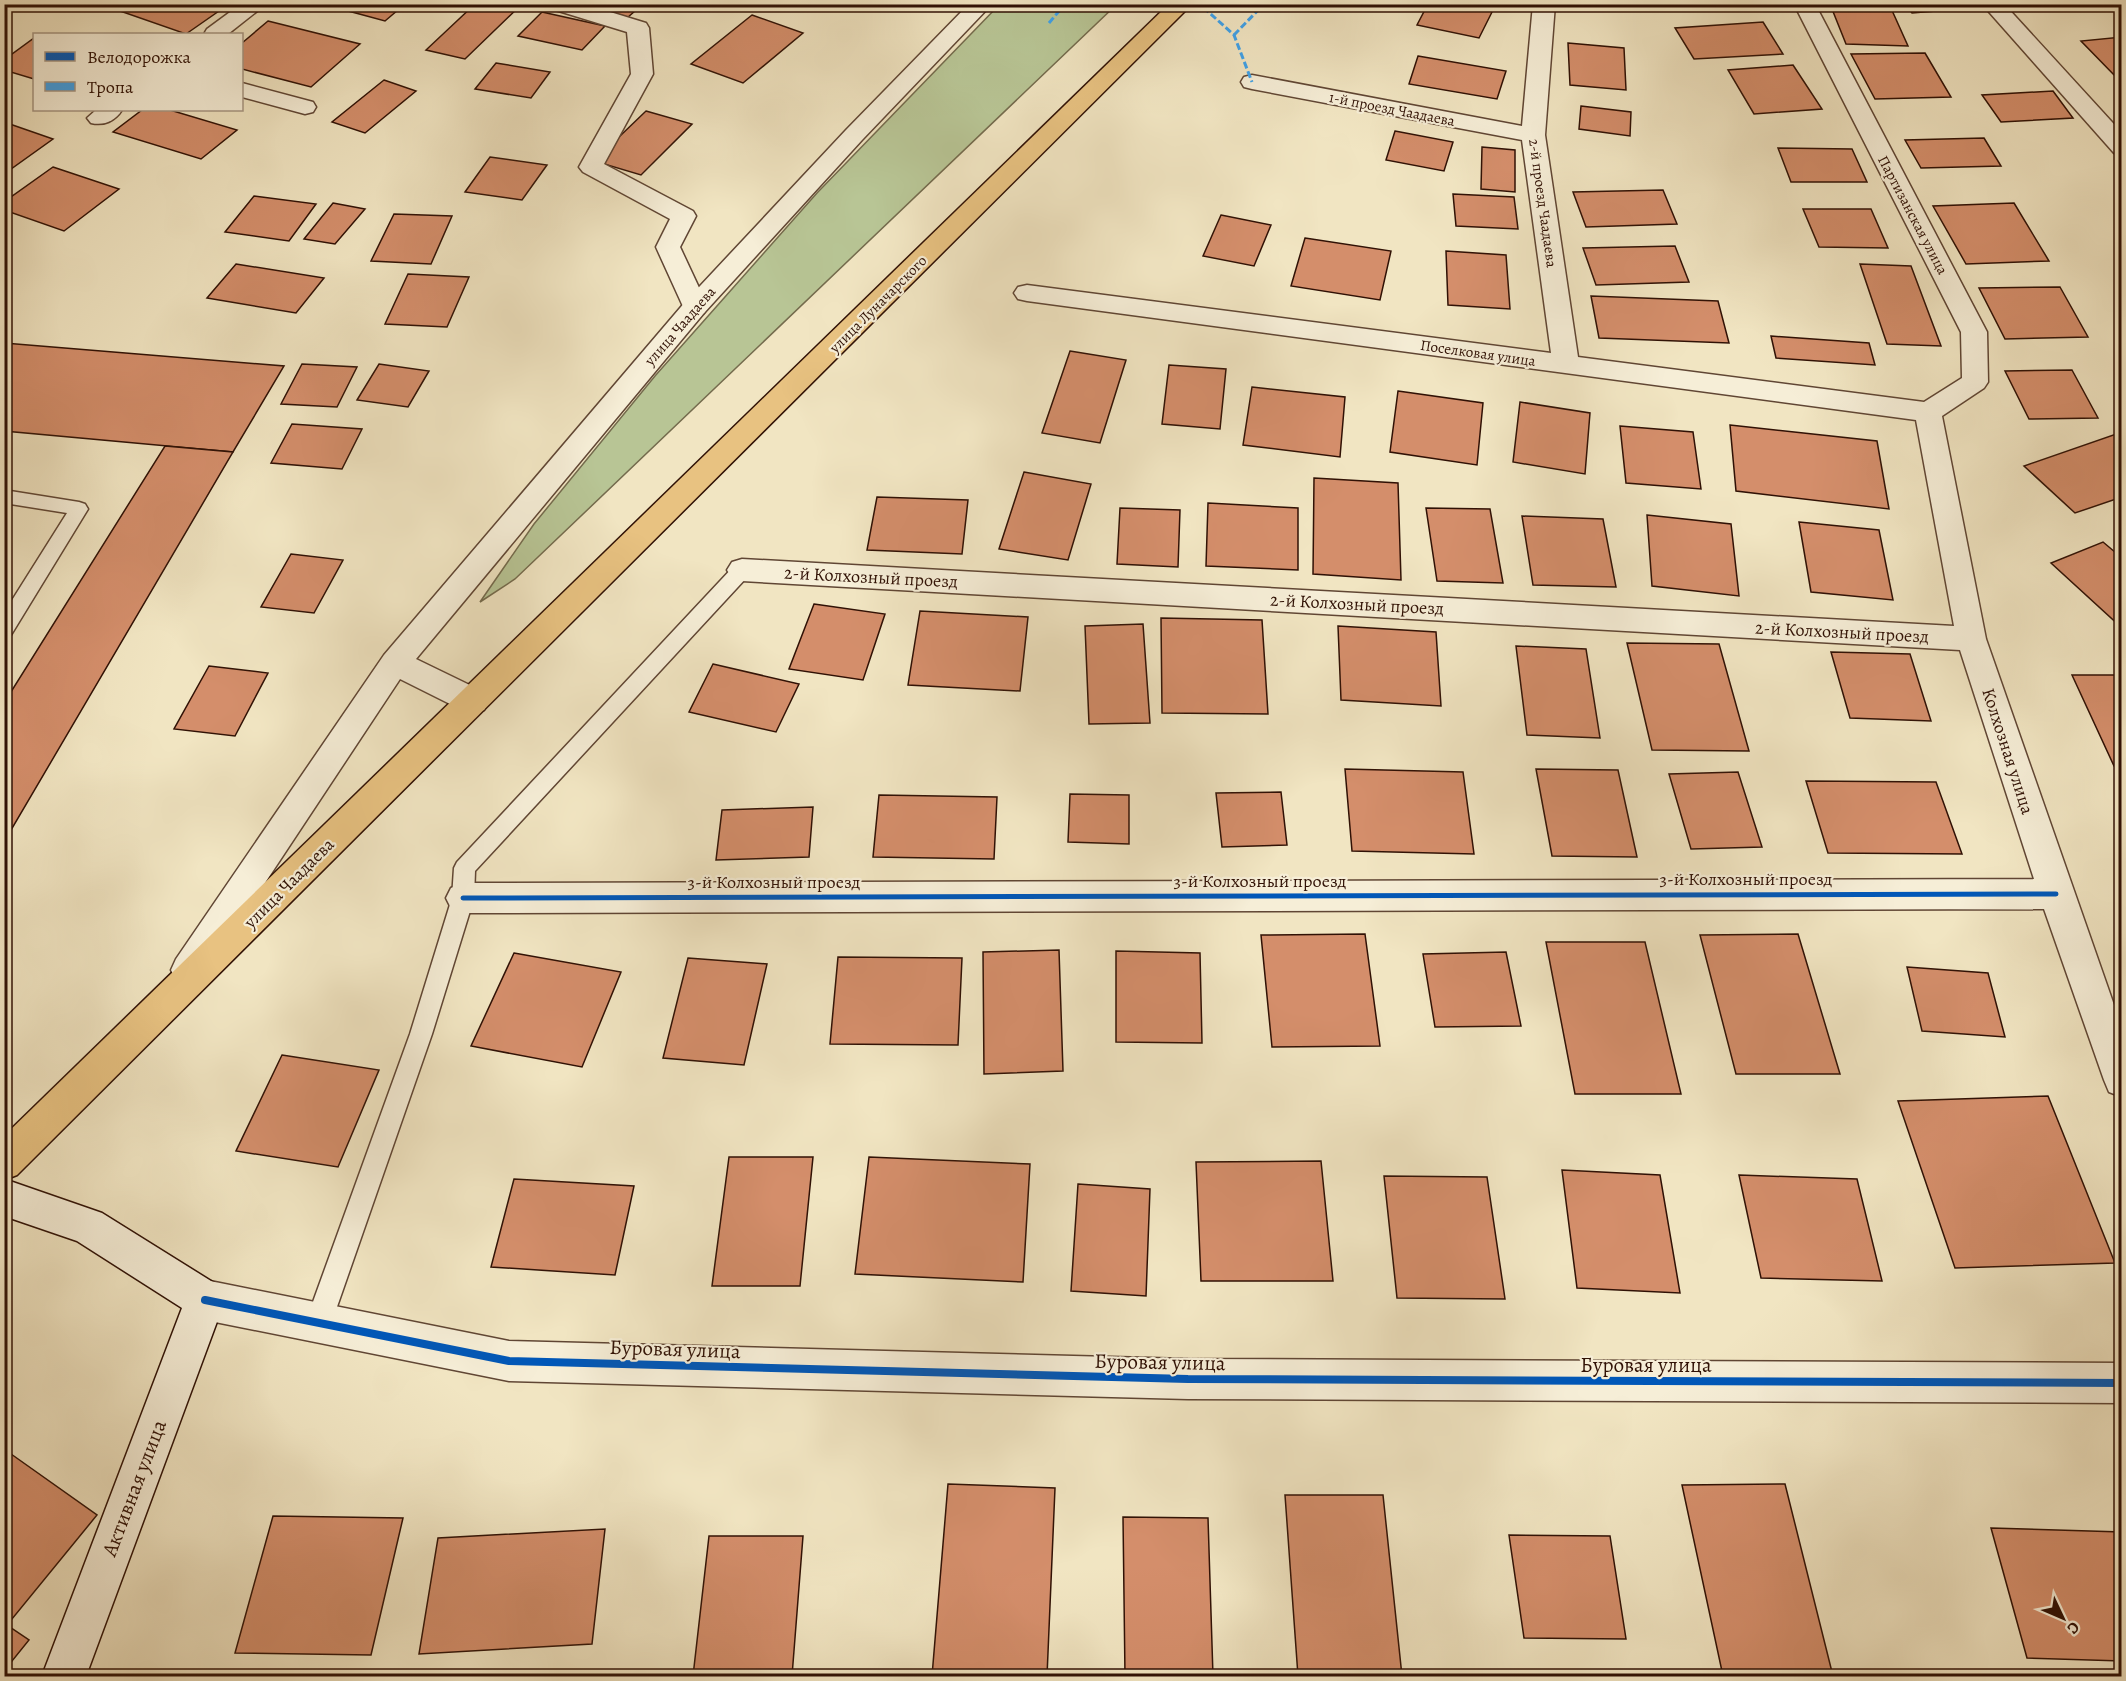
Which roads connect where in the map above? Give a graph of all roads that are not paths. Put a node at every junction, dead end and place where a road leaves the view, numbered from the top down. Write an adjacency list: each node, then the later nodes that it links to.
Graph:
1 (256, 4): 8 (street)
2 (560, 4): 15 (street)
3 (982, 4): 15 (street, улица Чаадаева)
4 (1182, 4): 20 (main road, улица Луначарского)
5 (1544, 4): 12 (street, 2-й проезд Чаадаева)
6 (1804, 4): 17 (street, Партизанская улица)
7 (1992, 4): 13 (street)
8 (216, 33)
9 (1252, 82): 12 (street, 1-й проезд Чаадаева)
10 (243, 90): 11 (street)
11 (305, 107)
12 (1533, 135): 16 (street, 2-й проезд Чаадаева)
13 (2121, 148)
14 (1027, 293): 16 (street, Поселковая улица)
15 (695, 307): 23 (street, улица Чаадаева)
16 (1566, 365): 17 (street, Поселковая улица)
17 (1928, 412): 22 (street, Колхозная улица)
18 (4, 496): 21 (lane)
19 (742, 570): 22 (street, 2-й Колхозный проезд); 26 (lane)
20 (573, 604): 24 (main road, улица Чаадаева)
21 (4, 630)
22 (1971, 639): 25 (street, Колхозная улица)
23 (395, 663): 24 (street); 27 (street, улица Чаадаева)
24 (473, 701): 27 (main road, улица Чаадаева)
25 (2056, 894): 26 (street, 3-й Колхозный проезд); 28 (street, Колхозная улица)
26 (463, 898): 32 (lane)
27 (160, 1011): 29 (main road, улица Чаадаева)
28 (2121, 1080)
29 (4, 1162)
30 (4, 1197): 31 (street, Буровая улица)
31 (205, 1300): 32 (street, Буровая улица); 34 (street, Активная улица)
32 (318, 1324): 33 (street, Буровая улица)
33 (2121, 1383)
34 (64, 1677)

